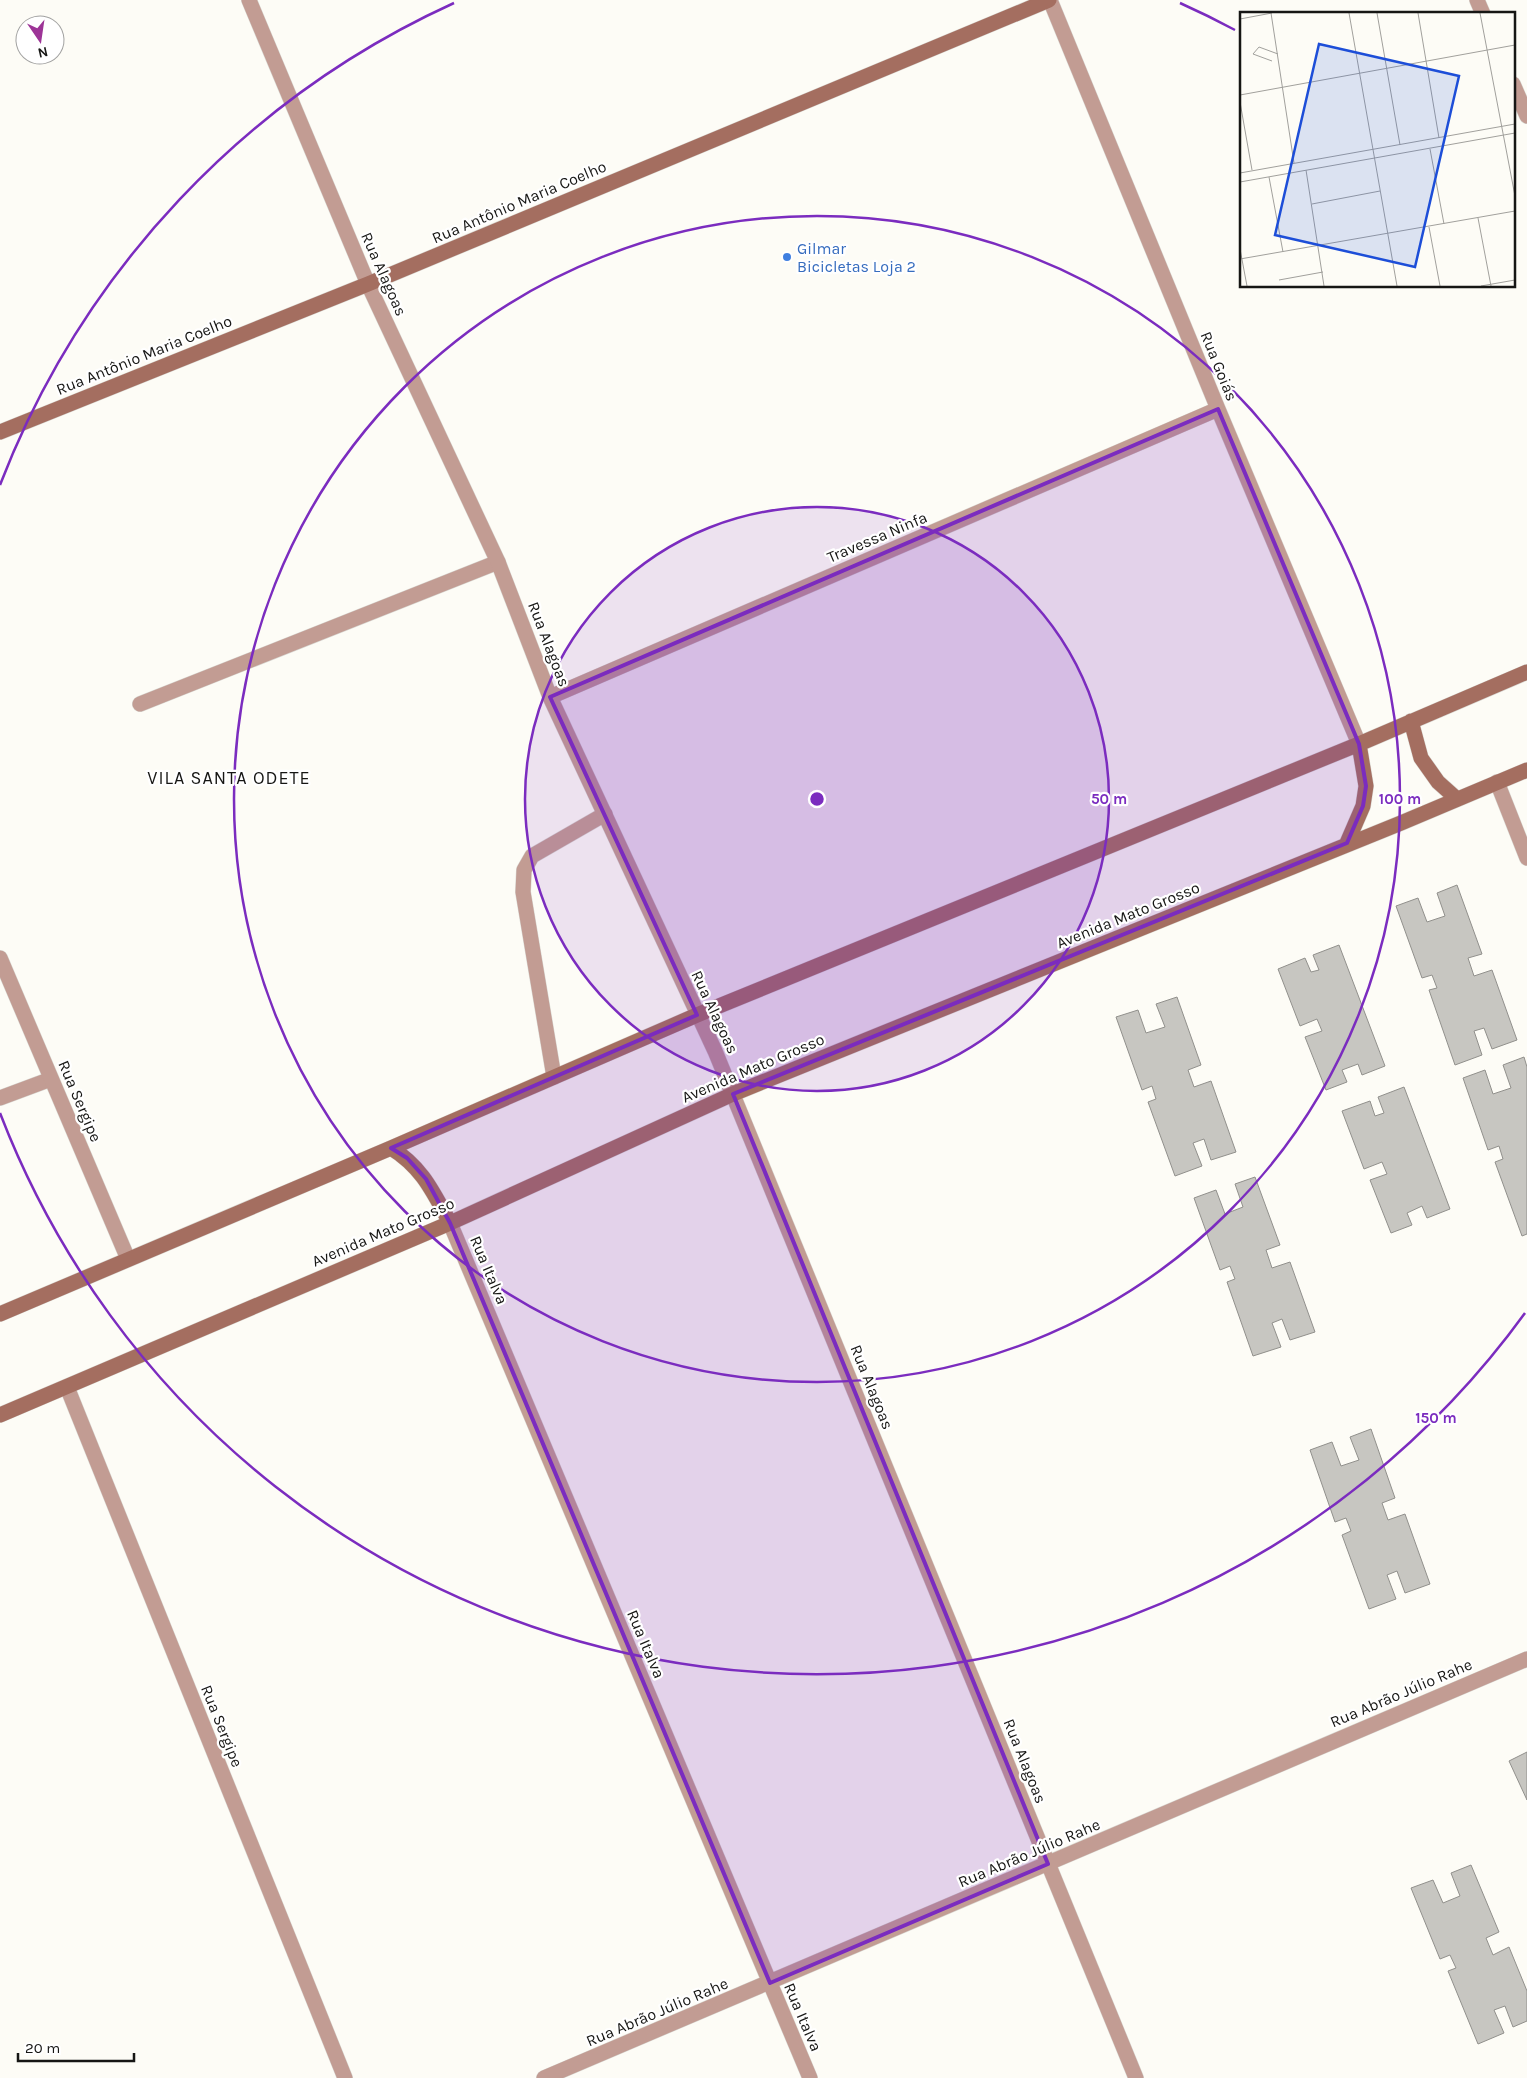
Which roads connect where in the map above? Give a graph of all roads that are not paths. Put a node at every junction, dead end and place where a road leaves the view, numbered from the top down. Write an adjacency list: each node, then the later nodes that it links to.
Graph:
1 (249, 0): 7 (street, Rua Alagoas)
2 (1049, 0): 7 (main road, Rua Antônio Maria Coelho); 8 (street, Rua Goiás)
3 (1477, 0): 4 (street)
4 (1482, 12)
5 (1514, 86): 6 (street)
6 (1527, 116)
7 (368, 284): 9 (main road, Rua Antônio Maria Coelho); 10 (street, Rua Alagoas)
8 (1218, 409): 12 (street, Travessa Ninfa); 15 (street, Rua Goiás)
9 (0, 432)
10 (498, 562): 12 (street, Rua Alagoas); 13 (street)
11 (1527, 672): 14 (main road)
12 (550, 697): 19 (street, Rua Alagoas)
13 (140, 704)
14 (1411, 721): 15 (main road); 18 (main road)
15 (1359, 744): 20 (main road); 23 (main road)
16 (1527, 770): 17 (main road, Avenida Mato Grosso)
17 (1497, 782): 18 (main road, Avenida Mato Grosso); 21 (street)
18 (1457, 799): 20 (main road, Avenida Mato Grosso)
19 (605, 814): 23 (street, Rua Alagoas); 24 (street)
20 (1347, 843): 26 (main road, Avenida Mato Grosso)
21 (1527, 858)
22 (0, 958): 25 (street, Rua Sergipe)
23 (697, 1015): 24 (main road); 26 (street, Rua Alagoas)
24 (554, 1077): 28 (main road)
25 (52, 1079): 27 (street); 30 (street, Rua Sergipe)
26 (733, 1094): 29 (main road, Avenida Mato Grosso); 35 (street, Rua Alagoas)
27 (0, 1098)
28 (391, 1148): 29 (main road); 30 (main road)
29 (450, 1223): 32 (main road, Avenida Mato Grosso); 36 (street, Rua Italva)
30 (128, 1259): 31 (main road)
31 (0, 1314)
32 (67, 1387): 33 (main road, Avenida Mato Grosso); 37 (street, Rua Sergipe)
33 (0, 1415)
34 (1527, 1659): 35 (street, Rua Abrão Júlio Rahe)
35 (1048, 1864): 36 (street, Rua Abrão Júlio Rahe); 40 (street, Rua Alagoas)
36 (770, 1983): 38 (street, Rua Abrão Júlio Rahe); 39 (street, Rua Italva)
37 (345, 2078)
38 (544, 2078)
39 (810, 2078)
40 (1136, 2078)

